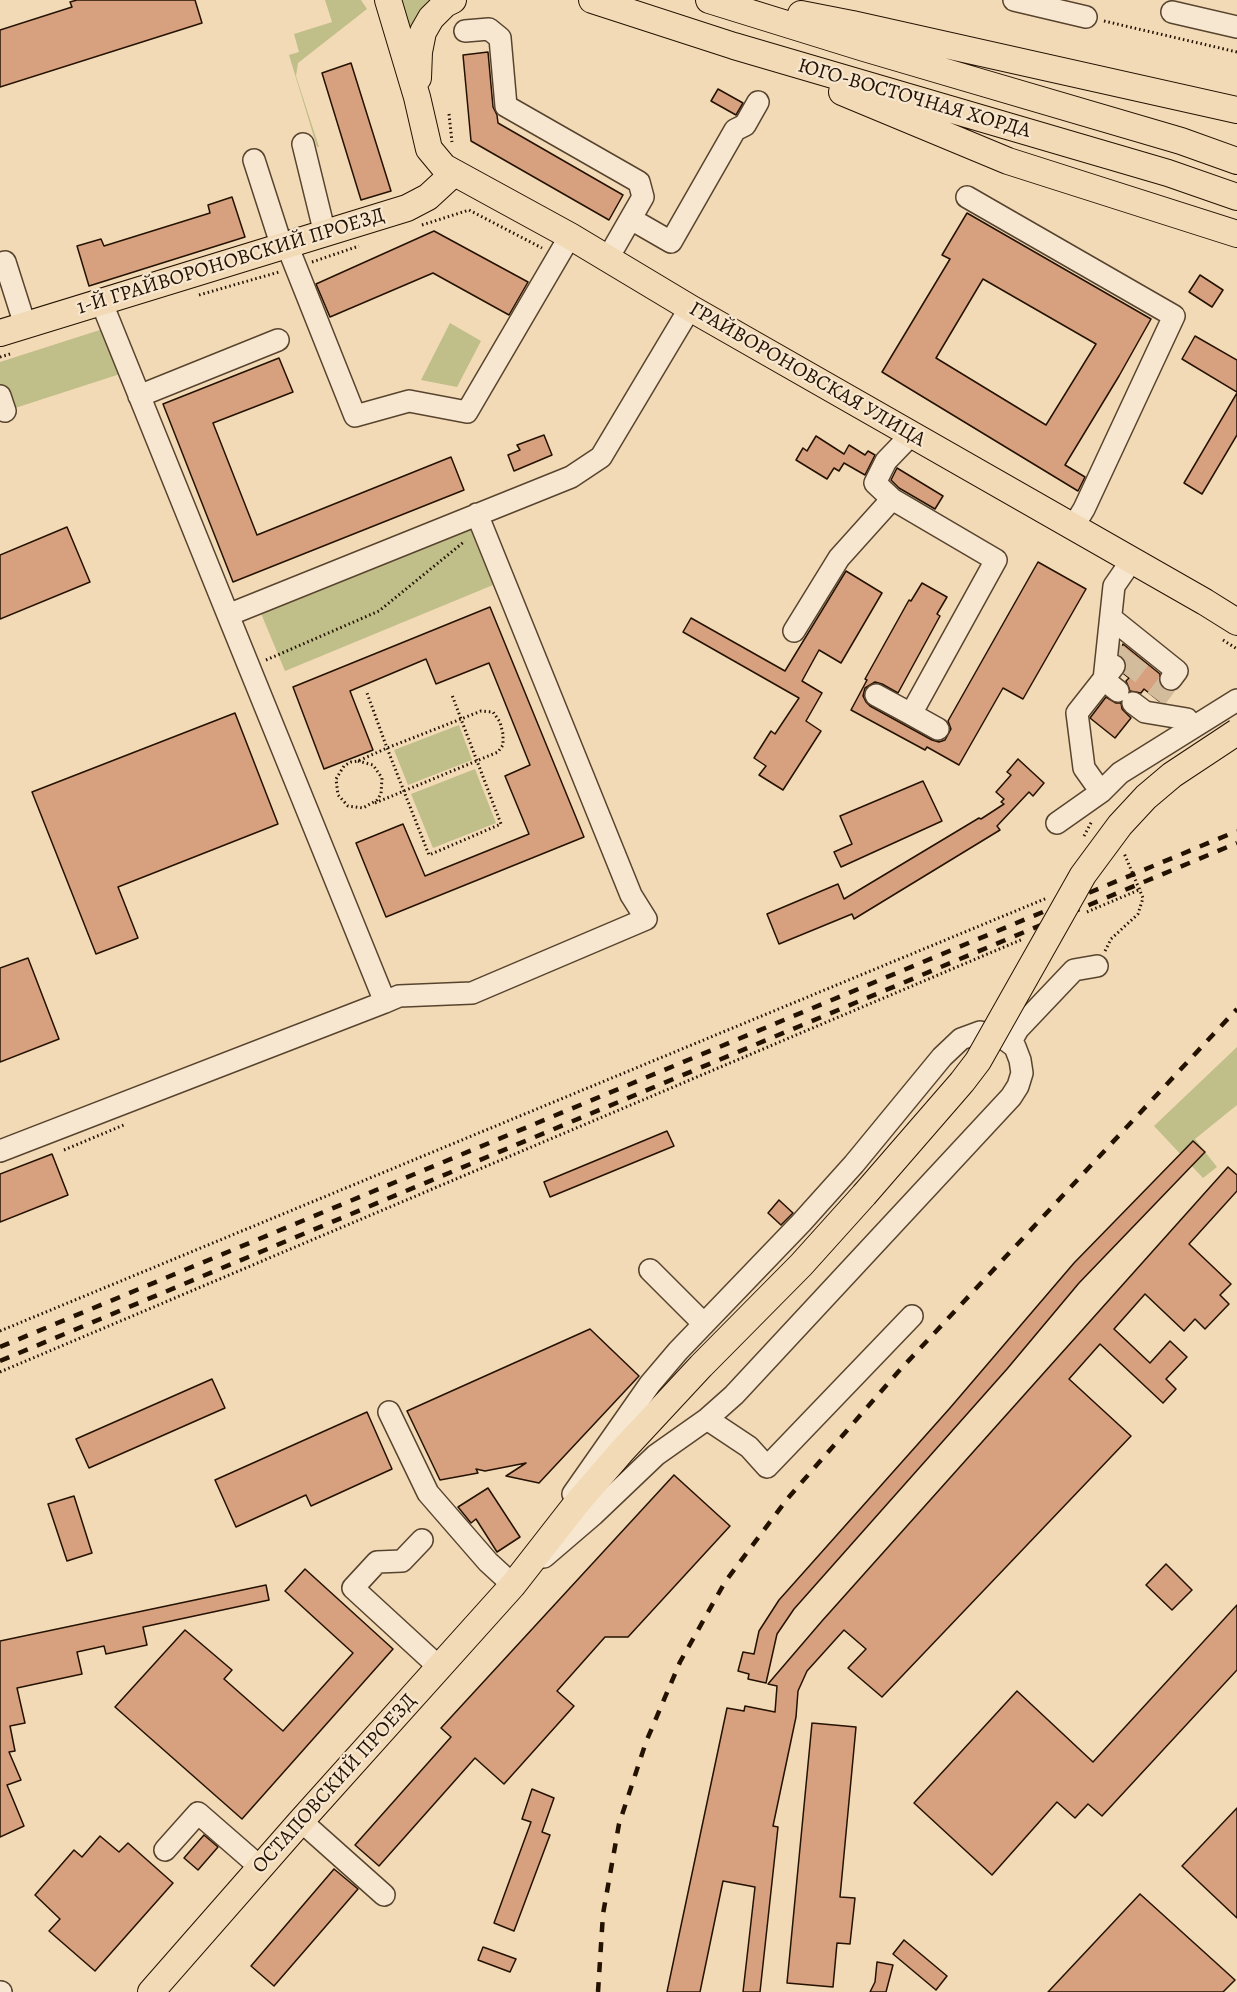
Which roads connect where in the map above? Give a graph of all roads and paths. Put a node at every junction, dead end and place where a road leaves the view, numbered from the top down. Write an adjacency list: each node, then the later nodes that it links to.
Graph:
1 (388, 0): 13 (main road)
2 (453, 0): 13 (main road)
3 (592, 0): 11 (main road, ЮГО-ВОСТОЧНАЯ ХОРДА)
4 (709, 0): 18 (main road, ЮГО-ВОСТОЧНАЯ ХОРДА)
5 (720, 0): 15 (main road)
6 (1014, 0): 8 (street)
7 (1172, 12): 9 (street)
8 (1086, 17): 12 (path)
9 (1237, 27)
10 (465, 31): 22 (street)
11 (734, 46): 21 (main road, ЮГО-ВОСТОЧНАЯ ХОРДА); 24 (main road)
12 (1237, 52)
13 (417, 97): 19 (main road, ГРАЙВОРОНОВСКАЯ УЛИЦА)
14 (758, 102): 22 (street)
15 (1237, 110)
16 (303, 144): 23 (street)
17 (254, 160): 26 (street)
18 (1237, 161)
19 (454, 173): 23 (main road, 1-Й ГРАЙВОРОНОВСКИЙ ПРОЕЗД); 25 (main road, ГРАЙВОРОНОВСКАЯ УЛИЦА)
20 (967, 197): 38 (street)
21 (1237, 197)
22 (630, 219): 27 (street)
23 (325, 234): 26 (main road, 1-Й ГРАЙВОРОНОВСКИЙ ПРОЕЗД)
24 (1237, 234)
25 (570, 236): 26 (street); 27 (main road, ГРАЙВОРОНОВСКАЯ УЛИЦА)
26 (284, 246): 29 (main road, 1-Й ГРАЙВОРОНОВСКИЙ ПРОЕЗД)
27 (608, 258): 30 (main road, ГРАЙВОРОНОВСКАЯ УЛИЦА)
28 (5, 262): 31 (street)
29 (101, 301): 31 (main road, 1-Й ГРАЙВОРОНОВСКИЙ ПРОЕЗД); 34 (street)
30 (690, 308): 35 (main road, ГРАЙВОРОНОВСКАЯ УЛИЦА); 37 (street)
31 (25, 325): 32 (main road, 1-Й ГРАЙВОРОНОВСКИЙ ПРОЕЗД)
32 (0, 333)
33 (278, 340): 34 (street)
34 (139, 396): 40 (street)
35 (911, 435): 36 (street); 38 (main road, ГРАЙВОРОНОВСКАЯ УЛИЦА)
36 (892, 499): 43 (street); 51 (street)
37 (480, 521): 40 (street); 44 (path); 70 (street)
38 (1073, 527): 39 (main road, ГРАЙВОРОНОВСКАЯ УЛИЦА)
39 (1132, 560): 41 (street); 42 (main road, ГРАЙВОРОНОВСКАЯ УЛИЦА)
40 (228, 615): 70 (street)
41 (1111, 618): 45 (street); 46 (street)
42 (1237, 622)
43 (794, 631)
44 (263, 662)
45 (1167, 671)
46 (1129, 691): 53 (street); 60 (street)
47 (367, 693): 56 (path)
48 (452, 695): 52 (path)
49 (876, 695): 51 (street)
50 (1237, 700): 53 (street)
51 (911, 714): 54 (street)
52 (461, 718): 56 (path); 58 (path); 58 (path)
53 (1192, 727): 60 (street)
54 (938, 729)
55 (1237, 732): 81 (main road, ОСТАПОВСКИЙ ПРОЕЗД, bridge)
56 (387, 748): 57 (path); 59 (path)
57 (358, 760): 61 (path); 61 (path)
58 (477, 762): 59 (path); 59 (path)
59 (404, 791): 61 (path)
60 (1098, 794): 62 (street); 63 (path)
61 (371, 805)
62 (1057, 823)
63 (1083, 838)
64 (1135, 875): 65 (path)
65 (1141, 890): 67 (path); 69 (path)
66 (1052, 896): 76 (path)
67 (1086, 913)
68 (1031, 936): 77 (path)
69 (1097, 966): 71 (street)
70 (385, 1002): 72 (street)
71 (1010, 1043): 75 (street); 79 (street)
72 (0, 1151)
73 (651, 1270): 75 (street)
74 (912, 1317): 79 (street)
75 (704, 1324): 81 (street)
76 (0, 1331)
77 (0, 1372)
78 (389, 1412): 82 (street)
79 (707, 1419): 82 (street)
80 (422, 1540): 83 (street)
81 (537, 1553): 82 (main road, ОСТАПОВСКИЙ ПРОЕЗД)
82 (517, 1581): 83 (main road, ОСТАПОВСКИЙ ПРОЕЗД)
83 (439, 1668): 84 (main road, ОСТАПОВСКИЙ ПРОЕЗД)
84 (301, 1821): 86 (main road, ОСТАПОВСКИЙ ПРОЕЗД); 87 (street)
85 (165, 1850): 86 (street)
86 (260, 1867): 88 (main road, ОСТАПОВСКИЙ ПРОЕЗД)
87 (384, 1895)
88 (151, 1992)

